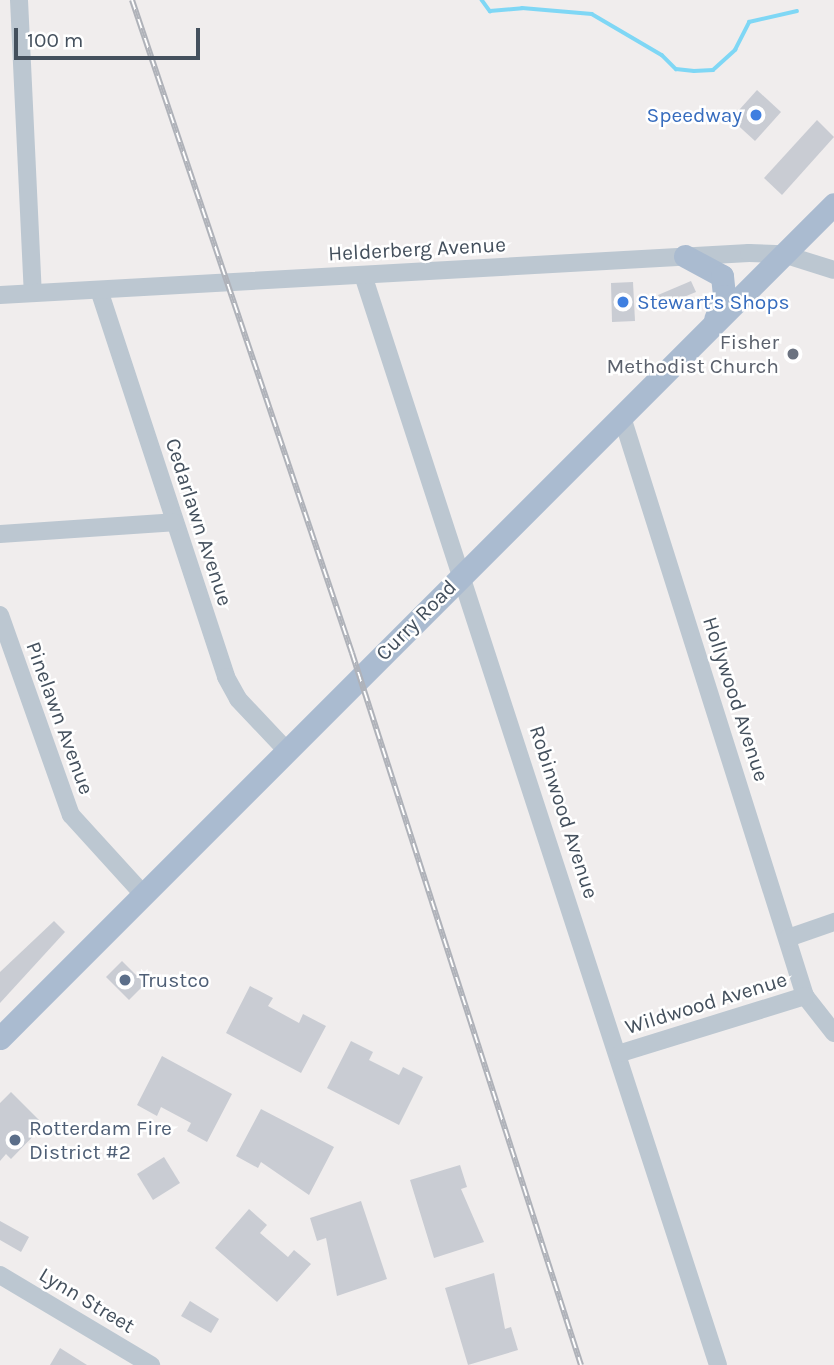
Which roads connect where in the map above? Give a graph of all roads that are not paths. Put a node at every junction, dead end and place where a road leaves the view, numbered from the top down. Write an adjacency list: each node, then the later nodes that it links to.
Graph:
1 (19, 0): 8 (street)
2 (834, 204): 3 (main road, Curry Road)
3 (783, 254): 4 (street, Helderberg Avenue); 5 (street, Helderberg Avenue); 10 (main road, Curry Road)
4 (685, 256): 6 (street, Helderberg Avenue); 10 (main road)
5 (834, 270)
6 (363, 275): 7 (street, Helderberg Avenue); 14 (street, Robinwood Avenue)
7 (99, 290): 8 (street, Helderberg Avenue); 12 (street, Cedarlawn Avenue)
8 (33, 293): 9 (street, Helderberg Avenue)
9 (0, 295)
10 (714, 322): 11 (main road, Curry Road)
11 (622, 417): 14 (main road, Curry Road); 19 (street, Hollywood Avenue)
12 (174, 522): 13 (street); 16 (street, Cedarlawn Avenue)
13 (0, 534)
14 (461, 575): 16 (main road, Curry Road); 23 (street, Robinwood Avenue)
15 (0, 615): 17 (street, Pinelawn Avenue)
16 (286, 750): 17 (main road, Curry Road)
17 (142, 893): 22 (main road, Curry Road)
18 (834, 922): 19 (street)
19 (788, 938): 20 (street, Hollywood Avenue)
20 (805, 996): 21 (street); 23 (street, Wildwood Avenue)
21 (834, 1033)
22 (0, 1038)
23 (621, 1053): 26 (street, Robinwood Avenue)
24 (0, 1275): 25 (street, Lynn Street)
25 (151, 1365)
26 (718, 1365)

